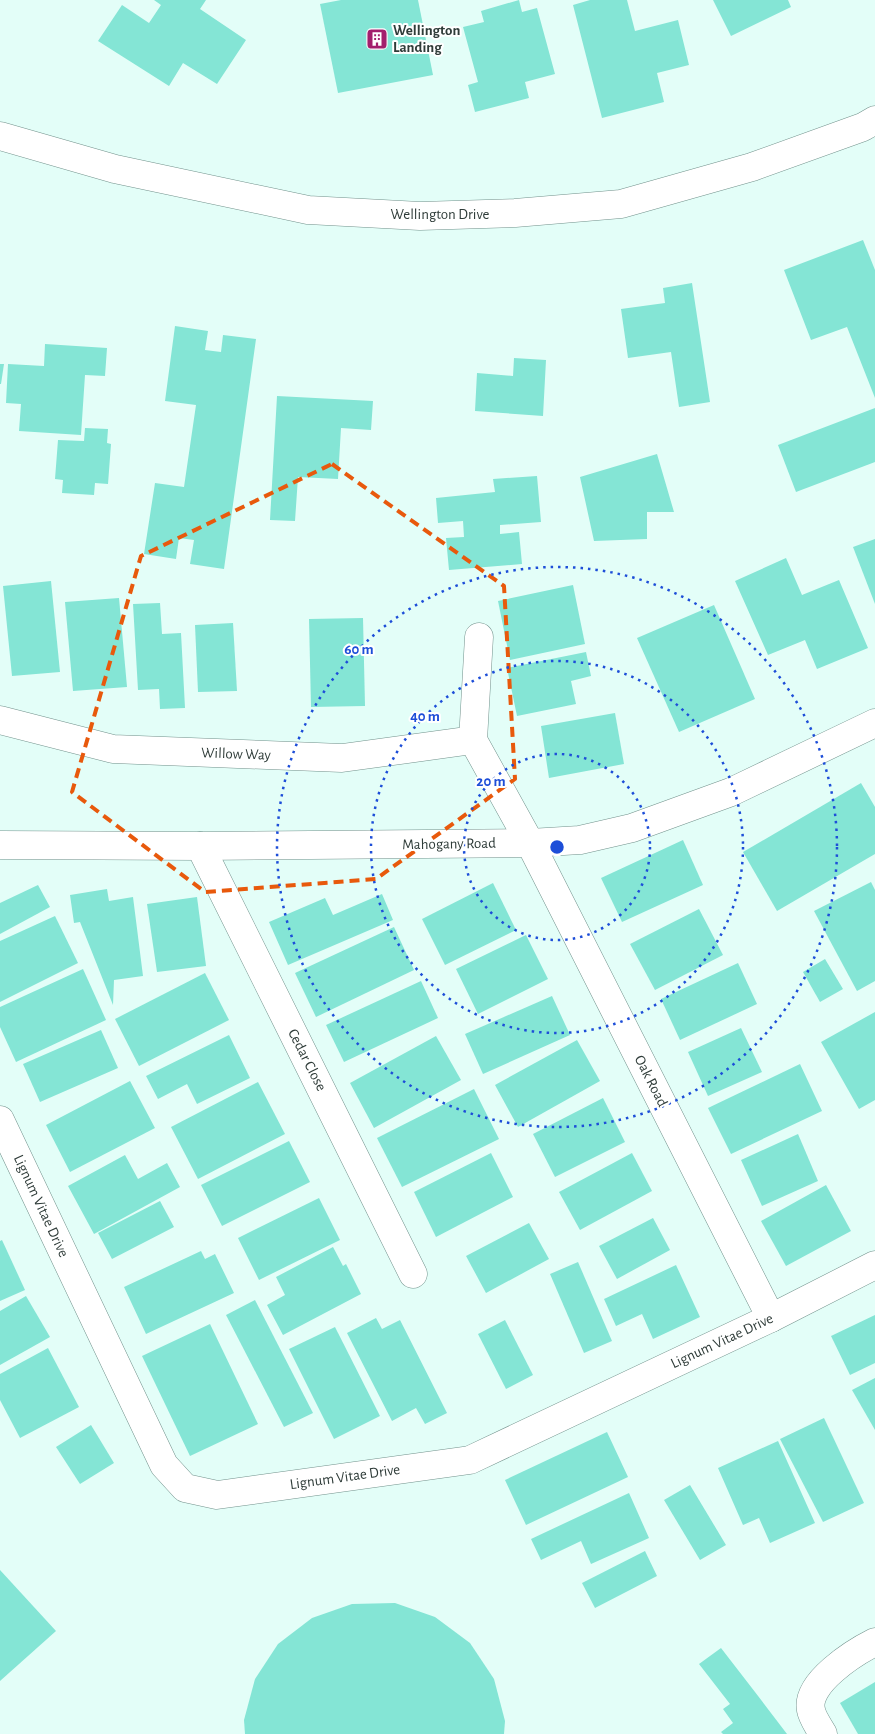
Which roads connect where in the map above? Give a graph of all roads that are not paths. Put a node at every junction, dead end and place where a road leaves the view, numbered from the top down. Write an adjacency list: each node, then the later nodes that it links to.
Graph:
1 (875, 120): 2 (street, Wellington Drive)
2 (0, 136)
3 (479, 637): 6 (street)
4 (0, 720): 6 (street, Willow Way)
5 (875, 723): 7 (street, Mahogany Road)
6 (474, 740): 7 (street)
7 (530, 843): 9 (street, Mahogany Road); 13 (street, Oak Road)
8 (0, 844): 9 (street, Mahogany Road)
9 (200, 846): 12 (street, Cedar Close)
10 (0, 1120): 13 (street, Lignum Vitae Drive)
11 (875, 1266): 13 (street, Lignum Vitae Drive)
12 (413, 1274)
13 (771, 1318)
14 (875, 1642): 15 (street)
15 (823, 1734)

